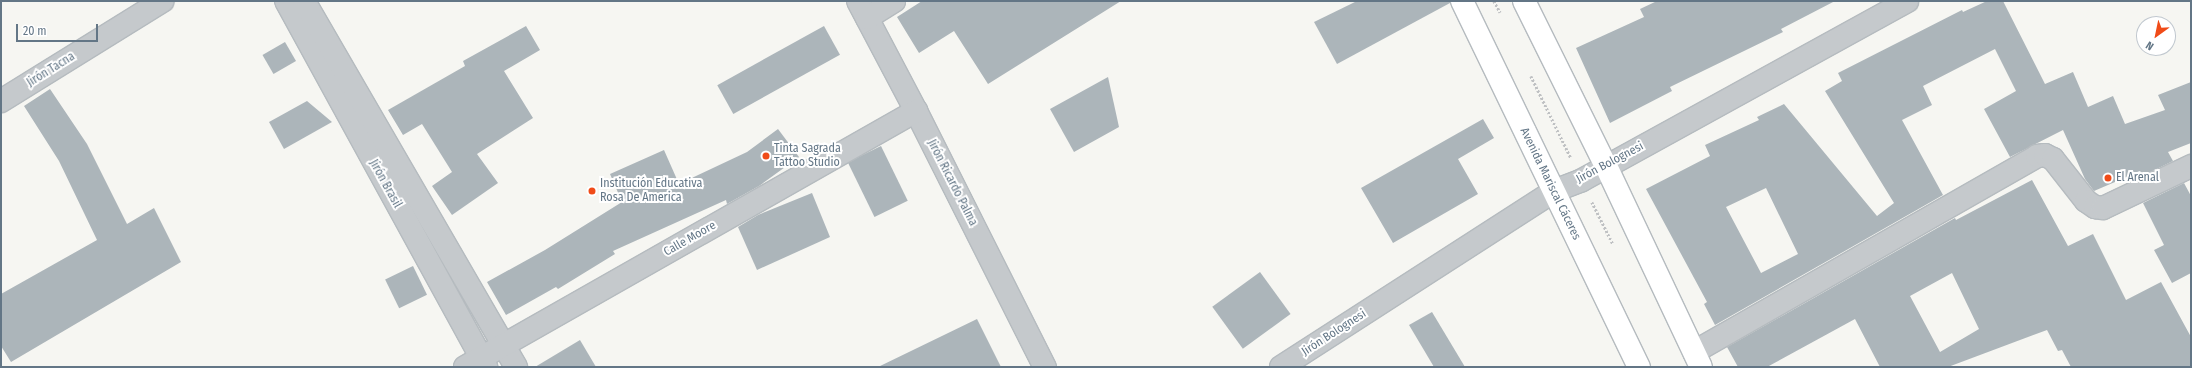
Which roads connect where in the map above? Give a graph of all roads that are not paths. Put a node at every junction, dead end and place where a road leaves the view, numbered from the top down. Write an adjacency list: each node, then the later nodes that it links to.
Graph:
1 (162, 1): 9 (street, Jirón Tacna)
2 (286, 1): 12 (street, Jirón Brasil)
3 (304, 1): 11 (street)
4 (894, 1): 8 (street)
5 (1462, 1): 15 (main road, Avenida Mariscal Cáceres)
6 (1524, 1): 13 (main road)
7 (1907, 1): 13 (street, Jirón Bolognesi)
8 (863, 10): 10 (street, Jirón Ricardo Palma)
9 (1, 101)
10 (916, 111): 16 (street, Calle Moore); 20 (street, Jirón Ricardo Palma)
11 (393, 154): 12 (street); 16 (street)
12 (375, 164): 18 (street, Jirón Brasil)
13 (1606, 166): 15 (street, Jirón Bolognesi); 17 (main road)
14 (2191, 166): 17 (street)
15 (1554, 191): 21 (street, Jirón Bolognesi); 22 (main road, Avenida Mariscal Cáceres)
16 (504, 345): 18 (street, Calle Moore); 19 (street)
17 (1697, 360)
18 (477, 364)
19 (516, 367)
20 (1045, 367)
21 (1281, 367)
22 (1639, 367)

